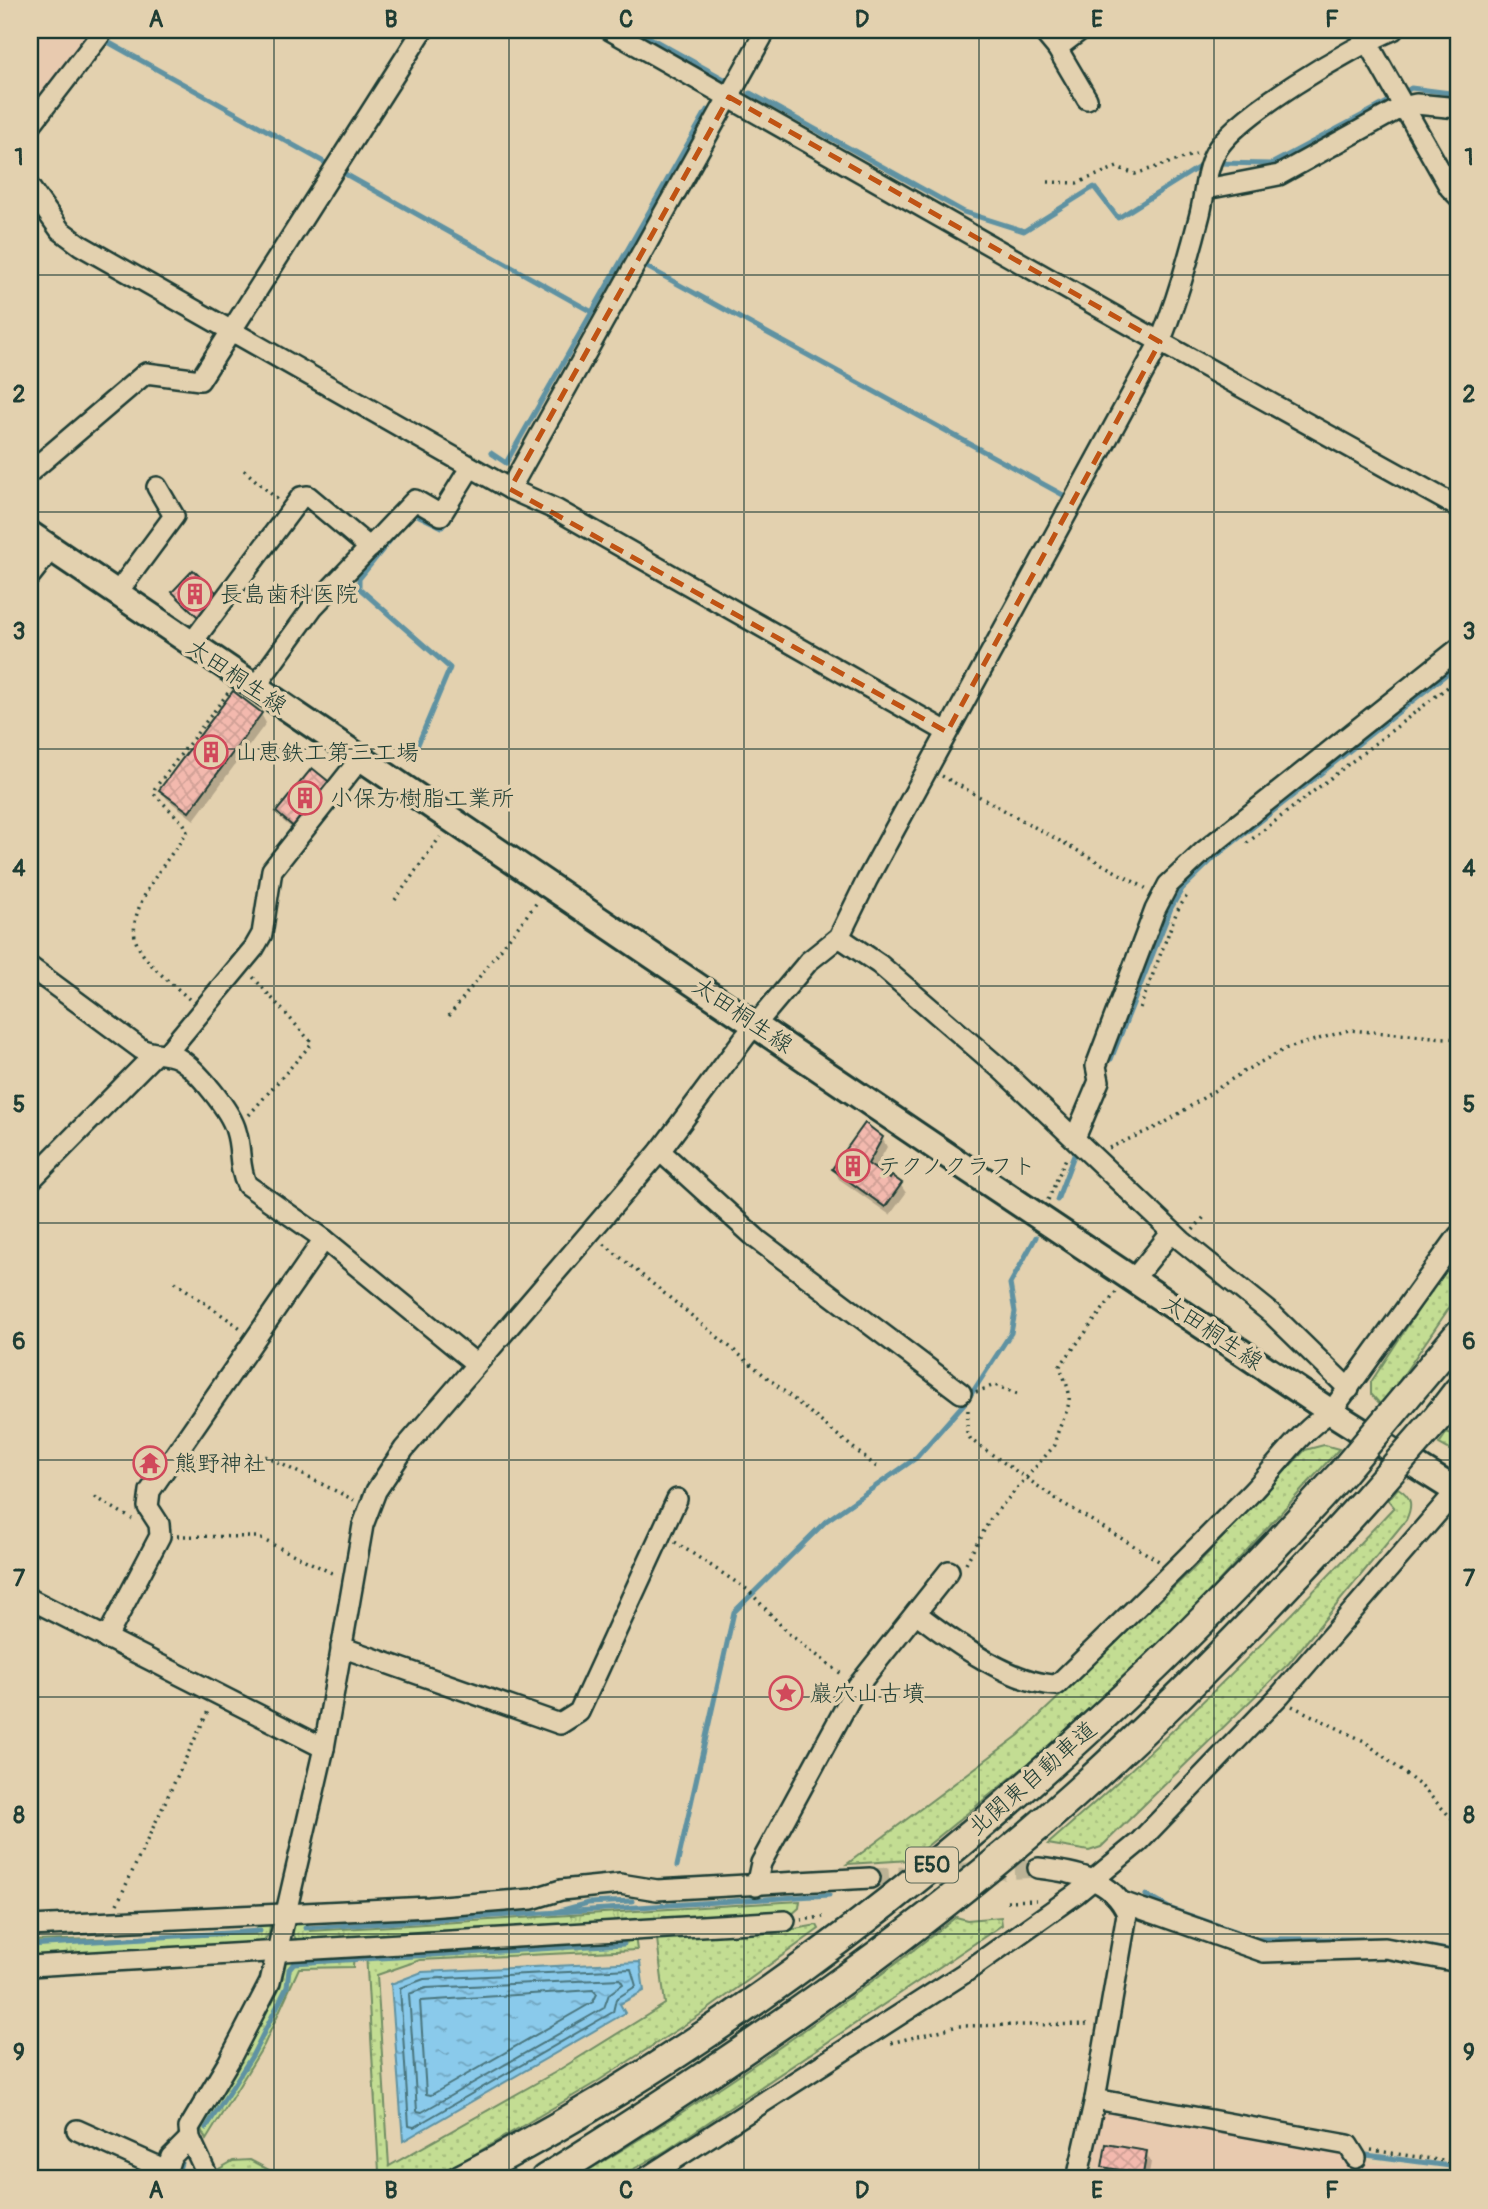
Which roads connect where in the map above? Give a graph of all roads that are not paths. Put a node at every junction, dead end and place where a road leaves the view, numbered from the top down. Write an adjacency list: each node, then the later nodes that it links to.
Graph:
1 (104, 30): 14 (street)
2 (423, 30): 18 (street)
3 (610, 30): 10 (street)
4 (766, 30): 10 (street)
5 (1042, 30): 9 (street)
6 (1081, 30): 9 (street)
7 (1393, 30): 8 (street)
8 (1364, 35): 12 (street); 15 (street)
9 (1057, 48): 11 (street)
10 (729, 97): 19 (street); 23 (street)
11 (1087, 99)
12 (1398, 99): 13 (street); 15 (street); 17 (street)
13 (1458, 108)
14 (30, 126)
15 (1210, 168): 19 (street)
16 (30, 188): 18 (street)
17 (1458, 196)
18 (232, 332): 20 (street); 21 (street)
19 (1160, 342): 24 (street); 33 (street)
20 (470, 468): 23 (street); 27 (street)
21 (30, 472)
22 (157, 487): 29 (street)
23 (510, 489): 33 (street)
24 (1458, 507)
25 (30, 534): 26 (main road, 太田桐生線)
26 (52, 548): 28 (street); 29 (main road, 太田桐生線)
27 (370, 548): 30 (street); 32 (street)
28 (30, 576)
29 (117, 593): 30 (main road, 太田桐生線)
30 (191, 644): 32 (main road, 太田桐生線)
31 (1458, 649): 39 (street)
32 (249, 684): 34 (main road, 太田桐生線)
33 (947, 732): 35 (street)
34 (360, 759): 37 (main road, 太田桐生線); 38 (street)
35 (839, 937): 37 (street); 39 (street)
36 (30, 967): 38 (street)
37 (756, 1024): 40 (street); 45 (main road, 太田桐生線)
38 (160, 1055): 41 (street); 44 (street)
39 (1074, 1138): 42 (street)
40 (660, 1151): 47 (street); 50 (street)
41 (30, 1181)
42 (1172, 1232): 45 (street); 48 (street)
43 (1458, 1236): 48 (street)
44 (324, 1239): 47 (street); 57 (street)
45 (1127, 1283): 51 (main road, 太田桐生線)
46 (1454, 1338): 77 (highway, 北関東自動車道 / E50, bridge)
47 (475, 1363): 58 (street)
48 (1349, 1389): 51 (street)
49 (1458, 1391): 78 (highway, 北関東自動車道 / E50, bridge)
50 (963, 1395)
51 (1331, 1412): 52 (main road, 太田桐生線); 56 (street)
52 (1458, 1491): 62 (street)
53 (677, 1499): 58 (street)
54 (955, 1570): 56 (street)
55 (30, 1599): 57 (street)
56 (916, 1613): 63 (street)
57 (106, 1639): 59 (street)
58 (341, 1647): 59 (street)
59 (324, 1748): 65 (street)
60 (1038, 1868): 62 (street)
61 (870, 1878): 63 (street)
62 (1093, 1880): 64 (street); 79 (street)
63 (756, 1886): 65 (street)
64 (1122, 1902): 69 (street); 71 (street)
65 (287, 1913): 67 (street); 68 (street)
66 (785, 1921): 68 (street)
67 (30, 1926)
68 (278, 1951): 70 (street); 73 (street)
69 (1458, 1962)
70 (30, 1966)
71 (1095, 2099): 74 (street); 80 (street)
72 (77, 2130): 75 (street)
73 (190, 2138): 75 (street); 76 (street)
74 (1351, 2150)
75 (165, 2175)
76 (209, 2179)
77 (461, 2179)
78 (545, 2179)
79 (644, 2179)
80 (1077, 2179)

